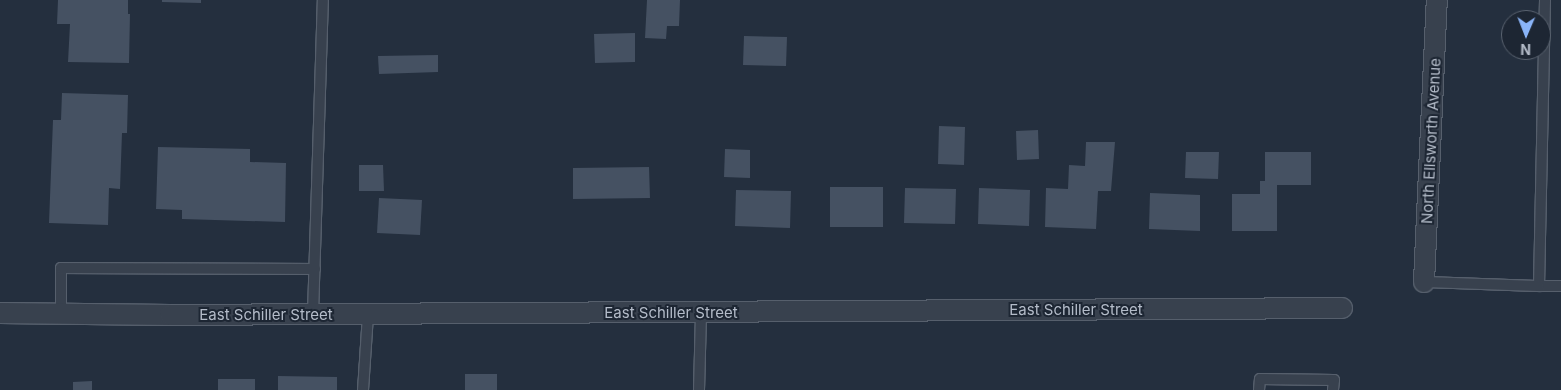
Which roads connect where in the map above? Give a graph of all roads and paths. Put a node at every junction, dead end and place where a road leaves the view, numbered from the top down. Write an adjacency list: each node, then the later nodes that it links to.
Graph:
1 (324, 0): 4 (lane)
2 (1437, 0): 5 (street, North Ellsworth Avenue)
3 (1545, 0): 6 (lane)
4 (315, 269): 10 (lane); 12 (lane)
5 (1424, 282): 6 (lane)
6 (1539, 286): 7 (lane)
7 (1561, 286)
8 (1342, 308): 11 (street, East Schiller Street)
9 (0, 313): 10 (street, East Schiller Street)
10 (61, 313): 12 (street, East Schiller Street)
11 (701, 313): 13 (street, East Schiller Street); 15 (lane)
12 (313, 314): 13 (street, East Schiller Street)
13 (368, 314): 14 (lane)
14 (363, 390)
15 (699, 390)
16 (1260, 390): 17 (lane)
17 (1334, 390)

